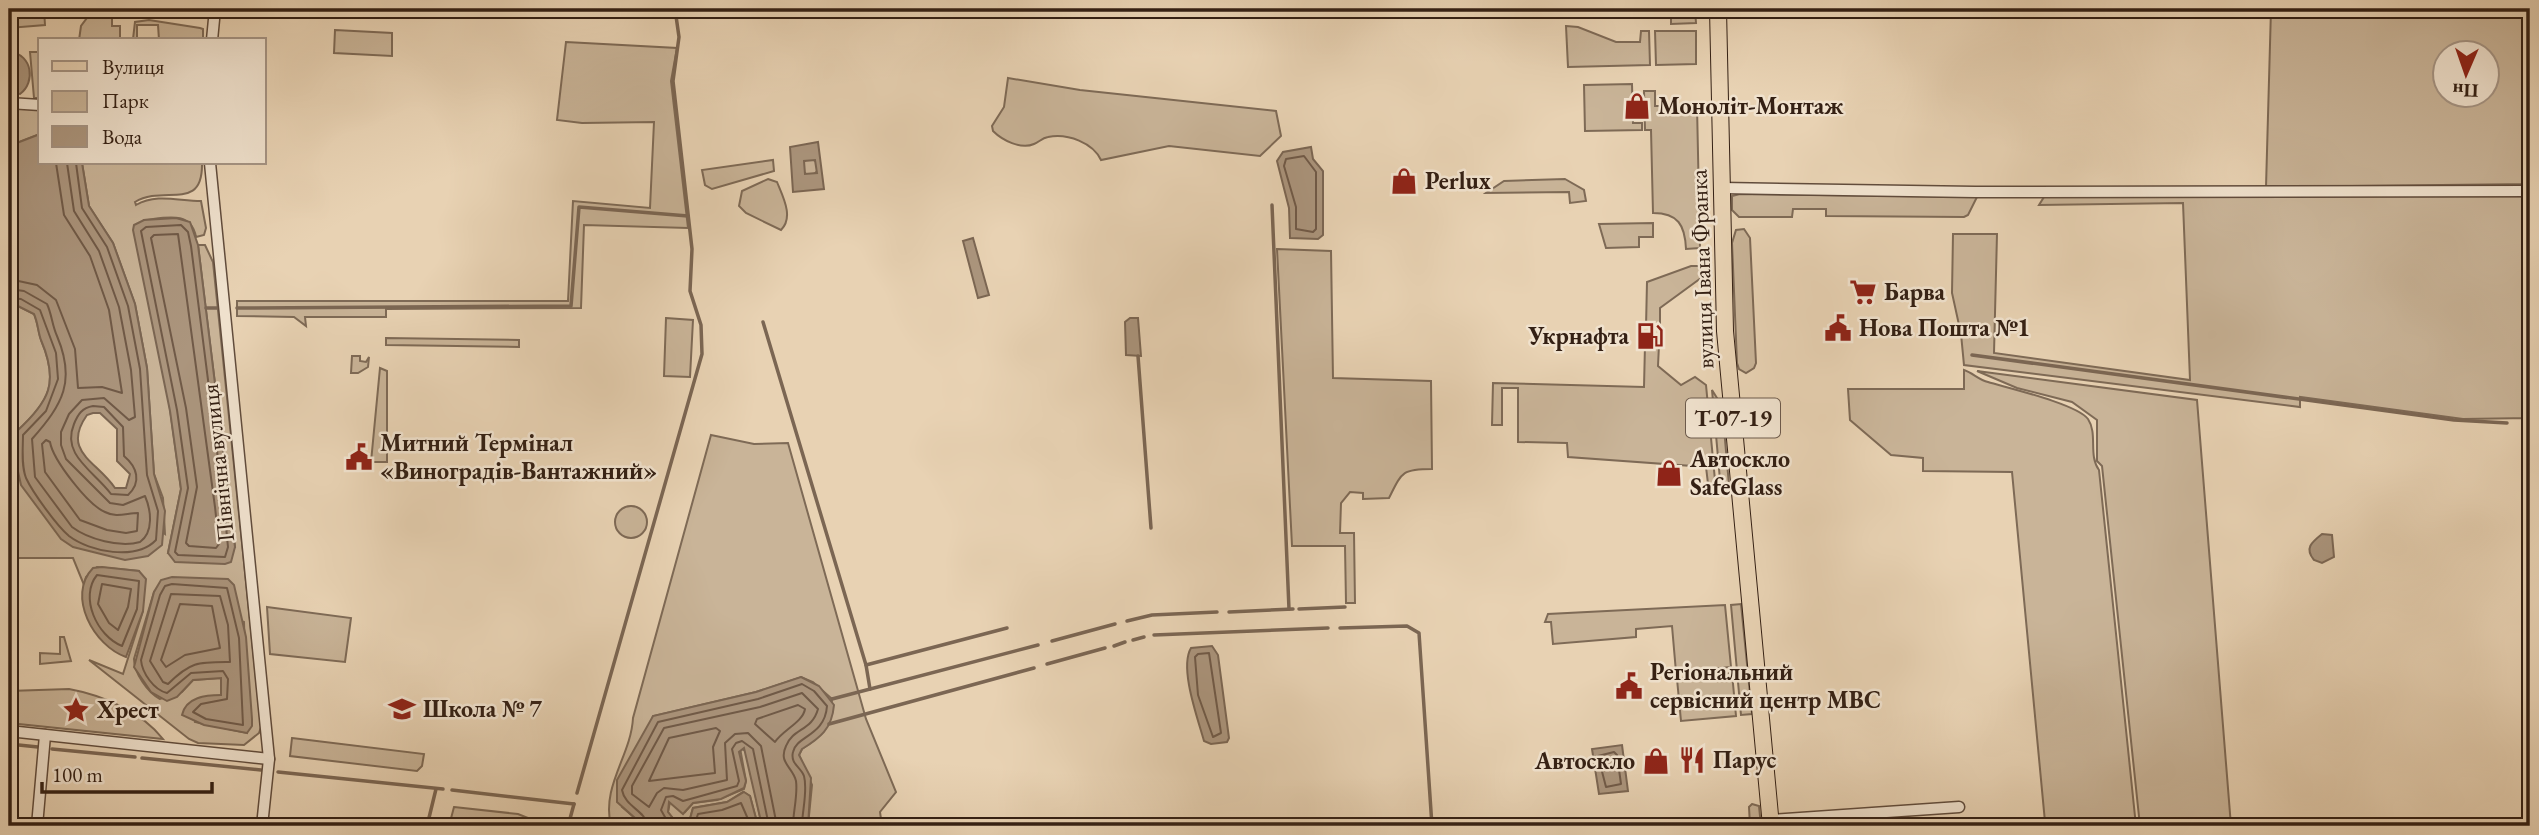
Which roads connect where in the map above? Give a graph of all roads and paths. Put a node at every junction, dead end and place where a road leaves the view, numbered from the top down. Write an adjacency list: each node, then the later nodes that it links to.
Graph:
1 (215, 9): 3 (street)
2 (1718, 9): 7 (main road, вулиця Івана Франка / Т-07-19)
3 (212, 38)
4 (9, 103): 5 (street)
5 (38, 105)
6 (210, 164): 11 (street, Північна вулиця)
7 (1722, 188): 8 (street); 13 (main road, вулиця Івана Франка / Т-07-19)
8 (2529, 190)
9 (9, 731): 10 (street)
10 (45, 735): 11 (street); 14 (street)
11 (269, 759): 15 (street, Північна вулиця)
12 (1959, 807): 13 (street, вулиця Івана Франка)
13 (1770, 823)
14 (37, 826)
15 (262, 826)

